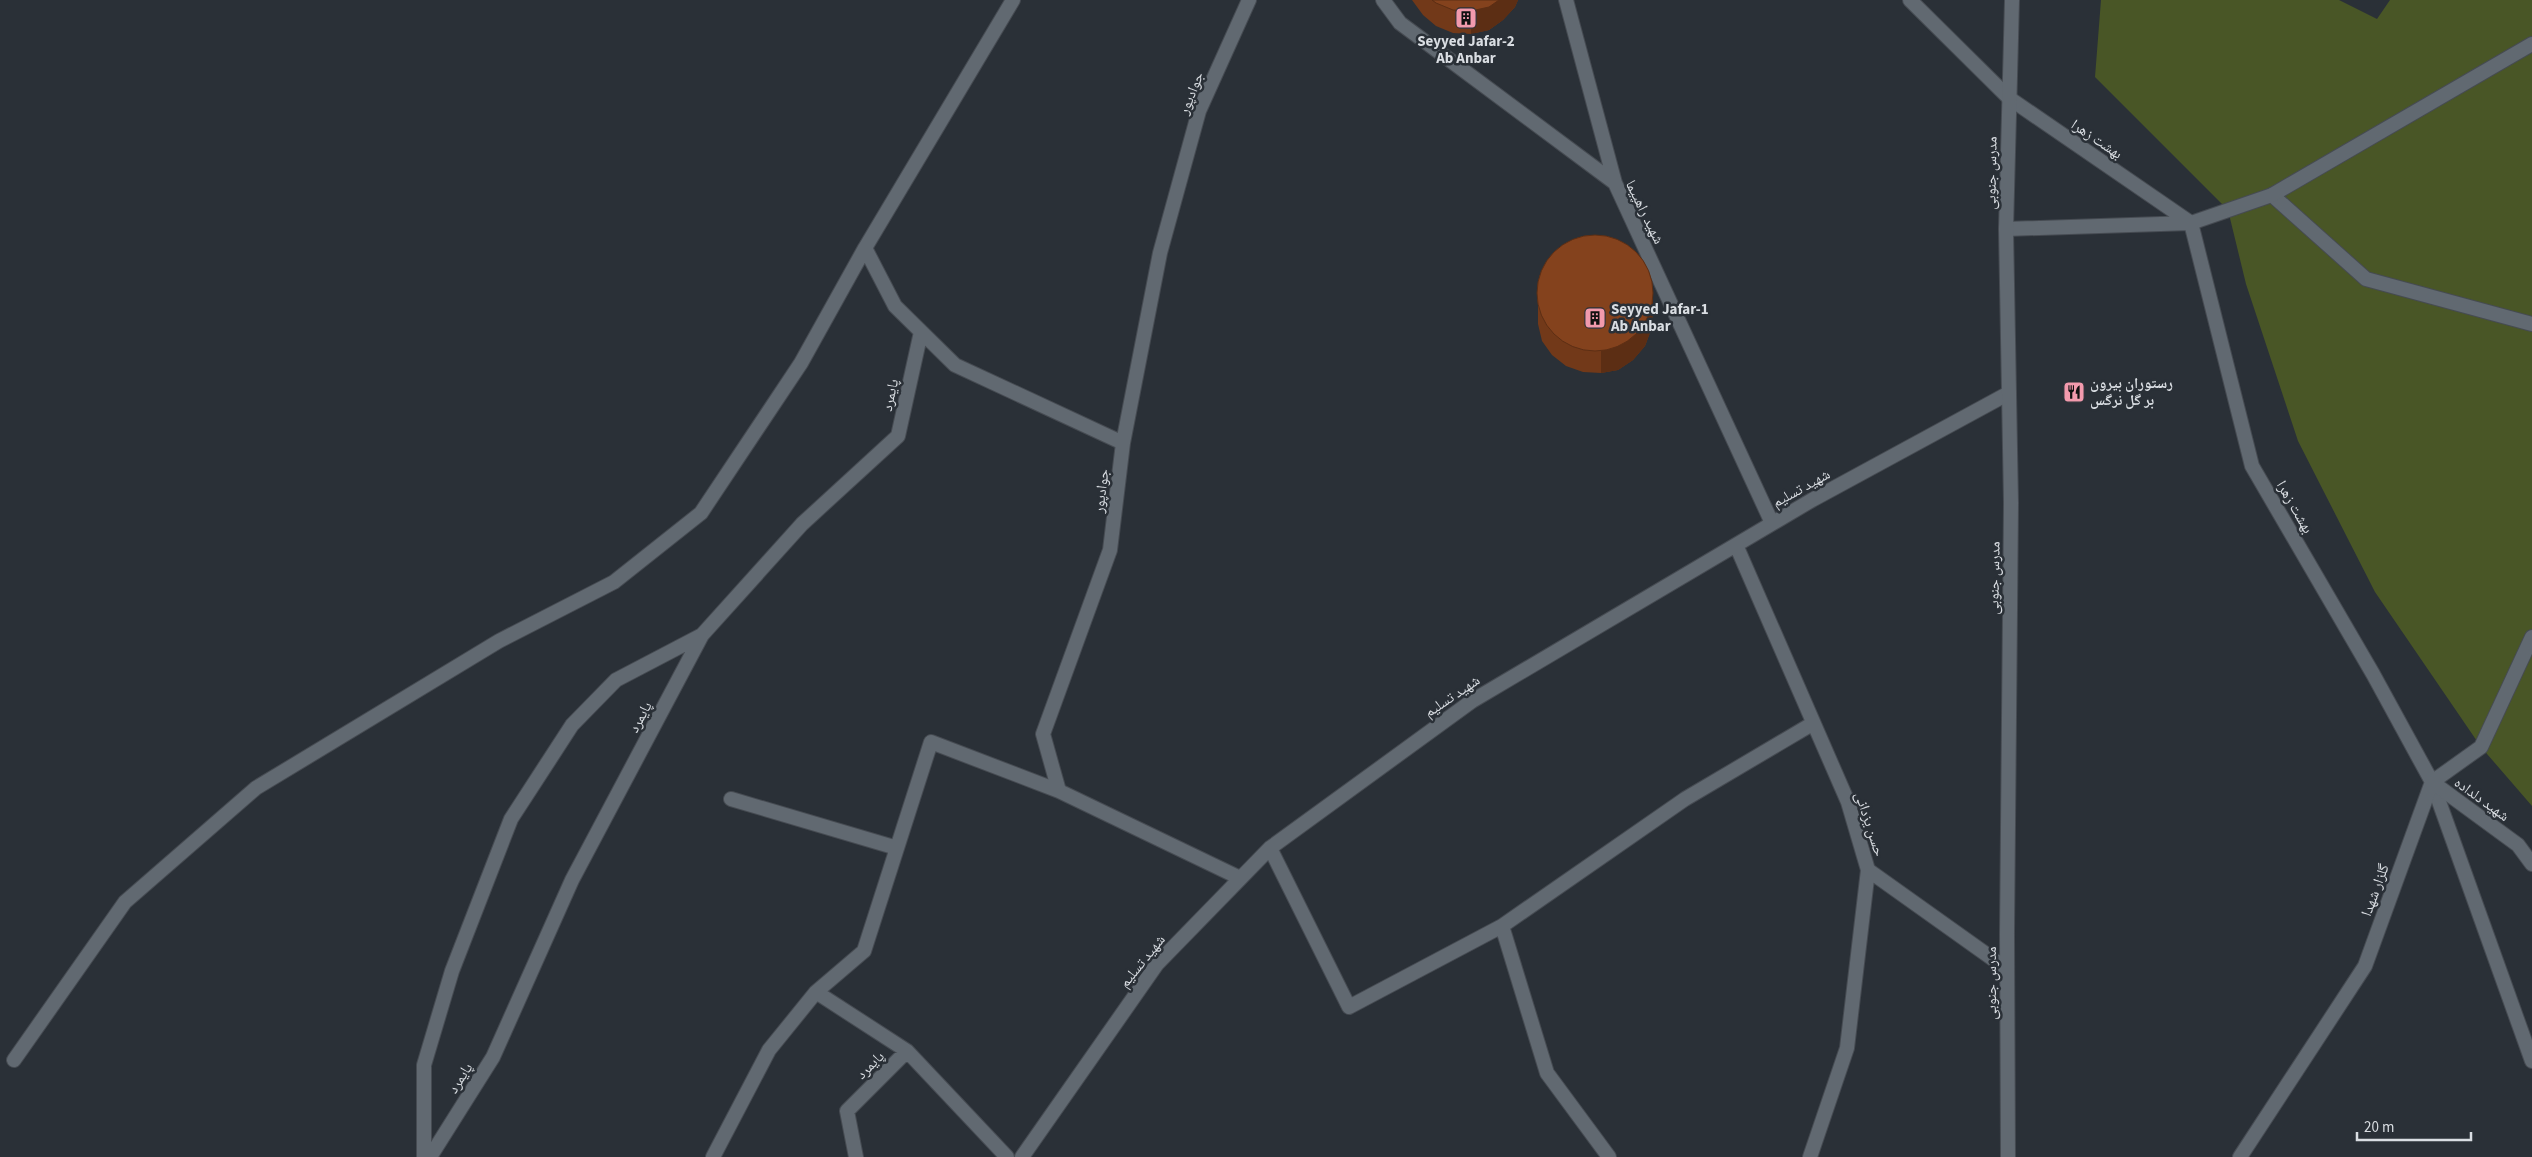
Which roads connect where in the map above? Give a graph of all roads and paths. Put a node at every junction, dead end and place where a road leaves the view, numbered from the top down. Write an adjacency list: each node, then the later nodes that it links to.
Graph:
1 (1013, 0): 13 (street)
2 (1249, 0): 17 (street, جوادپور)
3 (1383, 0): 9 (street, شهید راهپیما)
4 (1566, 0): 9 (street)
5 (1910, 0): 8 (street, بهشت زهرا)
6 (2012, 0): 8 (street, مدرس جنوبی)
7 (2532, 44): 10 (street)
8 (2009, 98): 11 (street, بهشت زهرا); 12 (street, مدرس جنوبی)
9 (1615, 183): 18 (street, شهید راهپیما)
10 (2272, 195): 11 (street); 14 (street)
11 (2191, 223): 12 (street); 23 (street, بهشت زهرا)
12 (2006, 229): 16 (street, مدرس جنوبی)
13 (865, 248): 15 (street); 35 (street)
14 (2532, 324)
15 (921, 332): 17 (street); 20 (street, پایمرد)
16 (2009, 393): 18 (street, شهید تسلیم); 32 (street, مدرس جنوبی)
17 (1123, 443): 24 (street, جوادپور)
18 (1772, 523): 19 (street, شهید تسلیم)
19 (1736, 545): 22 (street, حسن یزدانی); 27 (street, شهید تسلیم)
20 (702, 635): 37 (street); 38 (street, پایمرد)
21 (2532, 637): 23 (street)
22 (1812, 724): 29 (street, حسن یزدانی); 31 (street)
23 (2432, 782): 28 (street, شهید دلداده); 36 (street, بهشت زهرا); 46 (street, گلزار شهدا)
24 (1059, 791): 26 (street); 30 (street)
25 (730, 799): 26 (street)
26 (897, 848): 33 (street)
27 (1270, 848): 30 (street, شهید تسلیم); 31 (street)
28 (2532, 864)
29 (1868, 870): 32 (street); 44 (street, حسن یزدانی)
30 (1240, 878): 42 (street, شهید تسلیم)
31 (1502, 926): 43 (street)
32 (2007, 969): 45 (street, مدرس جنوبی)
33 (816, 992): 34 (street); 39 (street)
34 (907, 1051): 40 (street, پایمرد); 41 (street)
35 (14, 1060)
36 (2532, 1061)
37 (424, 1157)
38 (430, 1157)
39 (713, 1157)
40 (856, 1157)
41 (1007, 1157)
42 (1022, 1157)
43 (1609, 1157)
44 (1810, 1157)
45 (2008, 1157)
46 (2240, 1157)

